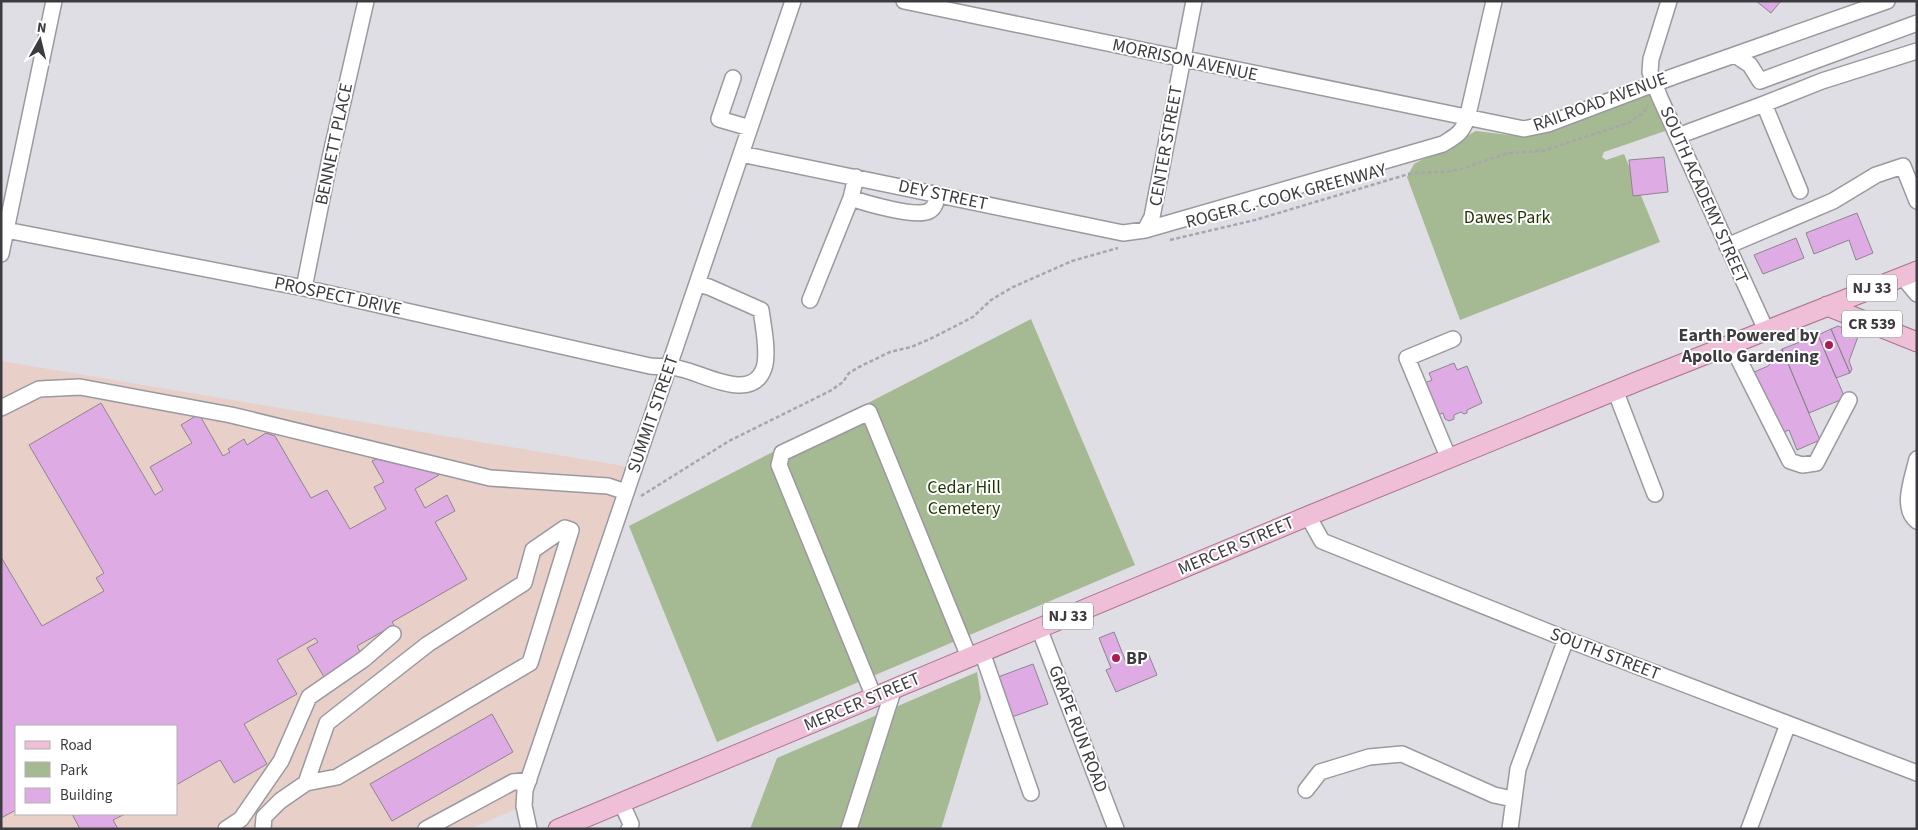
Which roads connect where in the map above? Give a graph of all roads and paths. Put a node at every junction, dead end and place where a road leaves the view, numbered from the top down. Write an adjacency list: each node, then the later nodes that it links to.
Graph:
1 (54, 1): 26 (street)
2 (366, 1): 34 (street, BENNETT PLACE)
3 (793, 1): 18 (street, SUMMIT STREET)
4 (904, 1): 12 (street, MORRISON AVENUE)
5 (1194, 1): 12 (street, CENTER STREET)
6 (1494, 1): 17 (street)
7 (1669, 1): 14 (street, SOUTH ACADEMY STREET)
8 (1887, 1): 11 (street, RAILROAD AVENUE)
9 (1917, 23): 11 (street)
10 (1917, 51): 16 (street)
11 (1735, 55): 14 (street, RAILROAD AVENUE)
12 (1182, 59): 17 (street, MORRISON AVENUE); 27 (street, CENTER STREET)
13 (733, 78): 18 (street)
14 (1654, 84): 17 (street, RAILROAD AVENUE); 19 (street, SOUTH ACADEMY STREET)
15 (1648, 104): 28 (path, ROGER C. COOK GREENWAY)
16 (1764, 104): 19 (street); 22 (street)
17 (1467, 118): 27 (street)
18 (750, 128): 20 (street, SUMMIT STREET)
19 (1678, 136): 29 (street, SOUTH ACADEMY STREET)
20 (741, 154): 21 (street, DEY STREET); 33 (street, SUMMIT STREET)
21 (856, 177): 23 (street, DEY STREET); 24 (street)
22 (1800, 191)
23 (938, 194): 24 (street); 27 (street, DEY STREET)
24 (851, 198): 36 (street)
25 (1917, 201): 29 (street)
26 (6, 230): 31 (street); 34 (street, PROSPECT DRIVE)
27 (1145, 230)
28 (1165, 241)
29 (1727, 246): 38 (street, SOUTH ACADEMY STREET)
30 (1123, 247): 49 (path)
31 (1, 254)
32 (1909, 273): 35 (street); 37 (main road, MERCER STREET / NJ 33)
33 (697, 284): 42 (street, SUMMIT STREET); 42 (street, PROSPECT DRIVE)
34 (304, 288): 42 (street, PROSPECT DRIVE)
35 (1917, 294)
36 (810, 300)
37 (1827, 306): 38 (main road, MERCER STREET / NJ 33); 40 (main road, CR 539)
38 (1766, 330): 41 (main road, MERCER STREET / NJ 33)
39 (1453, 339): 46 (street)
40 (1917, 342)
41 (1731, 344): 43 (main road, MERCER STREET / NJ 33); 44 (street)
42 (669, 368): 49 (street, SUMMIT STREET)
43 (1615, 390): 46 (main road, MERCER STREET / NJ 33); 48 (street)
44 (1849, 400)
45 (1, 408): 49 (street)
46 (1449, 459): 50 (main road, MERCER STREET / NJ 33)
47 (1917, 459): 51 (street)
48 (1655, 494)
49 (624, 498): 60 (street, SUMMIT STREET)
50 (1308, 516): 52 (main road, MERCER STREET / NJ 33); 54 (street, SOUTH STREET)
51 (1917, 521)
52 (1039, 628): 55 (main road, MERCER STREET / NJ 33); 73 (street, GRAPE RUN ROAD)
53 (393, 634): 67 (street)
54 (1566, 639): 58 (street, SOUTH STREET); 64 (street)
55 (976, 654): 56 (main road, MERCER STREET / NJ 33); 57 (street); 63 (street)
56 (894, 688): 57 (main road, MERCER STREET / NJ 33); 72 (street)
57 (874, 697): 65 (main road, MERCER STREET / NJ 33)
58 (1788, 724): 59 (street, SOUTH STREET); 75 (street)
59 (1917, 773)
60 (529, 780): 69 (street); 70 (street, SUMMIT STREET)
61 (306, 783): 61 (street); 68 (street)
62 (1306, 790): 64 (street)
63 (1031, 793)
64 (1513, 799): 74 (street)
65 (621, 802): 66 (main road, MERCER STREET / NJ 33); 71 (street)
66 (563, 828)
67 (226, 829)
68 (263, 829)
69 (426, 829)
70 (529, 829)
71 (630, 829)
72 (850, 829)
73 (1116, 829)
74 (1510, 829)
75 (1749, 829)

